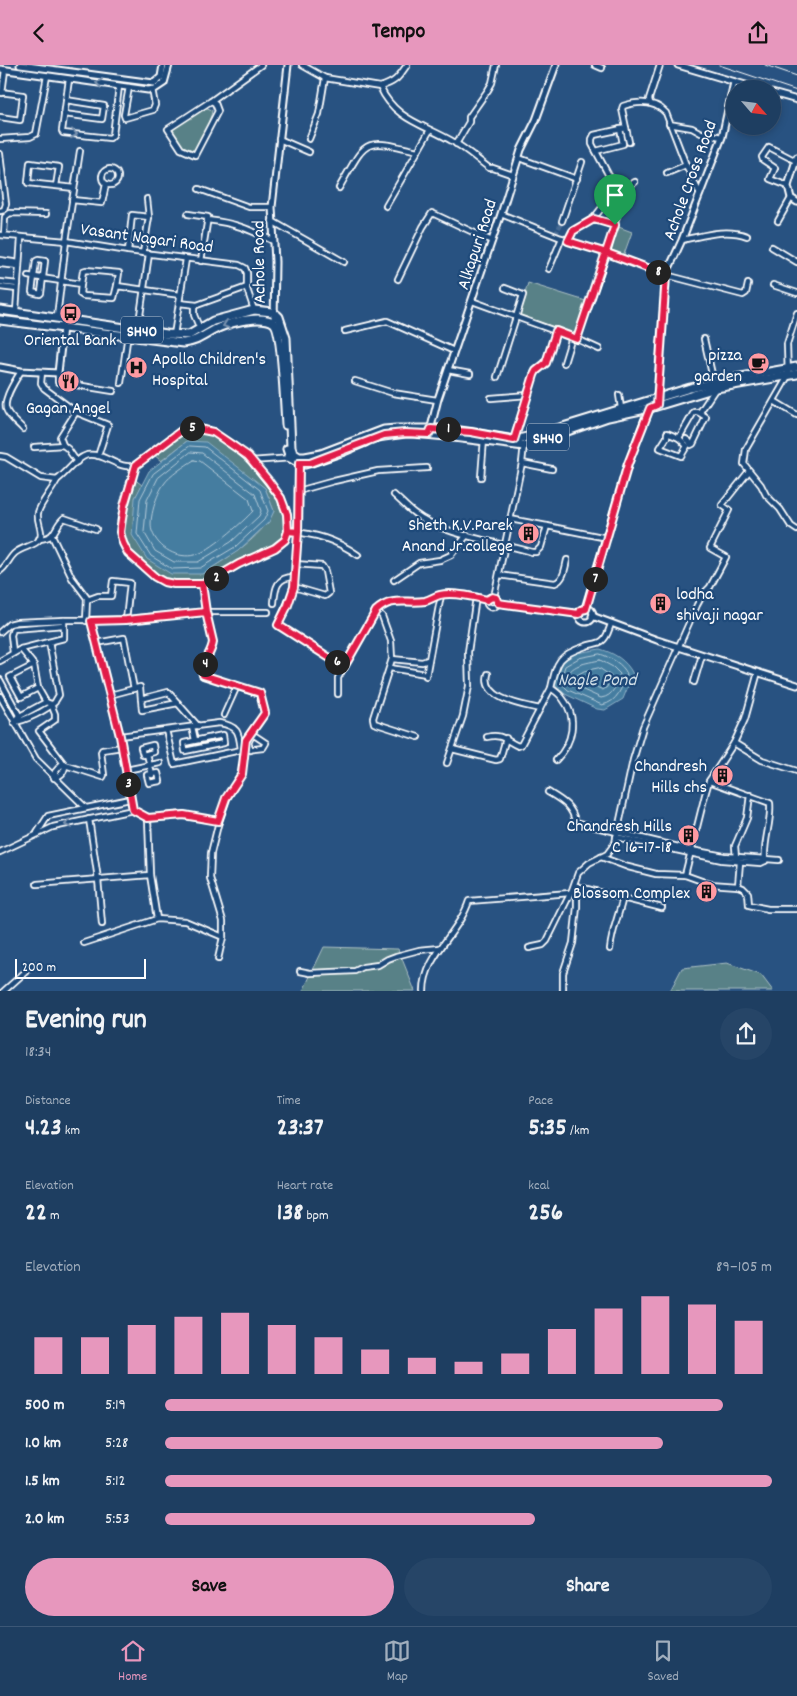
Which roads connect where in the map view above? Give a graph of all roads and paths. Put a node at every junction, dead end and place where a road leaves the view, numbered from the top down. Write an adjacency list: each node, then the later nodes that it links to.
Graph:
1 (20, 65): 13 (street)
2 (163, 65): 23 (street)
3 (168, 65): 23 (street)
4 (261, 65): 29 (street)
5 (288, 65): 39 (street, Achole Road)
6 (302, 65): 18 (street)
7 (407, 65): 24 (street)
8 (496, 65): 42 (street)
9 (556, 65): 48 (street, Alkapuri Road)
10 (594, 65): 14 (street)
11 (660, 65): 30 (street)
12 (678, 65): 20 (street)
13 (57, 68): 17 (street); 23 (street)
14 (602, 68)
15 (3, 70): 16 (street); 25 (street)
16 (46, 76): 17 (street); 38 (street)
17 (56, 77): 19 (street)
18 (325, 78): 24 (street); 40 (street)
19 (69, 79): 21 (street, one-way to 19); 27 (street)
20 (727, 80)
21 (119, 86): 22 (street); 31 (street, one-way to 21)
22 (130, 87): 23 (street); 23 (street)
23 (154, 87)
24 (380, 87): 36 (street)
25 (1, 92): 32 (street)
26 (781, 96): 28 (street)
27 (66, 100): 31 (street); 31 (street)
28 (797, 100)
29 (211, 101): 29 (street)
30 (650, 103): 34 (street); 35 (street)
31 (64, 114)
32 (0, 117)
33 (726, 119): 37 (street, Achole Cross Road)
34 (669, 124): 37 (street); 51 (street)
35 (623, 129): 41 (street); 45 (street); 45 (street)
36 (430, 130): 42 (street); 44 (street)
37 (722, 137): 63 (street, Achole Cross Road)
38 (0, 139)
39 (279, 139): 46 (street); 70 (street, Achole Road)
40 (309, 139)
41 (629, 142)
42 (456, 143): 53 (street)
43 (80, 151): 59 (street)
44 (418, 151): 60 (street); 69 (street)
45 (596, 151): 62 (street)
46 (309, 152)
47 (0, 154): 71 (street)
48 (519, 158): 53 (street, Alkapuri Road); 54 (street)
49 (796, 159): 58 (street); 58 (street)
50 (582, 162): 54 (street)
51 (686, 165): 52 (street); 63 (street)
52 (667, 173)
53 (513, 175): 74 (street, Alkapuri Road)
54 (576, 179): 79 (street)
55 (635, 182): 62 (street)
56 (106, 184): 67 (street)
57 (56, 186): 57 (street); 59 (street)
58 (788, 186): 65 (street)
59 (74, 188): 67 (street)
60 (339, 188)
61 (199, 189): 70 (street)
62 (620, 192): 81 (street)
63 (700, 194): 86 (street, Achole Cross Road)
64 (612, 195): 76 (street)
65 (791, 198): 68 (street); 80 (street)
66 (148, 199): 75 (street)
67 (72, 200): 87 (street)
68 (797, 202)
69 (386, 206)
70 (272, 207): 78 (street, Achole Road)
71 (0, 211)
72 (46, 214): 82 (street)
73 (188, 214): 77 (street)
74 (501, 214): 85 (street); 89 (street, Alkapuri Road)
75 (149, 217): 92 (street); 93 (street)
76 (594, 219): 81 (street); 90 (street)
77 (208, 221): 88 (street); 96 (street)
78 (272, 221): 88 (street, Achole Road); 99 (street)
79 (562, 221)
80 (778, 221)
81 (615, 225): 94 (street)
82 (2, 235): 84 (street, Vasant Nagari Road)
83 (747, 236): 86 (street)
84 (21, 237): 87 (street, Vasant Nagari Road); 100 (street)
85 (562, 238): 90 (street); 101 (street)
86 (682, 240): 102 (street, Achole Cross Road)
87 (66, 241): 92 (street, Vasant Nagari Road); 107 (street)
88 (273, 241): 127 (street, Achole Road)
89 (492, 241): 106 (street); 120 (street, Alkapuri Road)
90 (568, 241): 94 (street)
91 (772, 247): 97 (street)
92 (128, 251): 93 (street, Vasant Nagari Road)
93 (146, 253): 95 (street, Vasant Nagari Road); 117 (street)
94 (607, 253): 102 (street); 139 (street)
95 (186, 259): 96 (street, Vasant Nagari Road); 119 (street)
96 (201, 261): 115 (street, Vasant Nagari Road)
97 (797, 261)
98 (0, 262): 100 (street)
99 (344, 262)
100 (19, 264): 113 (street)
101 (549, 269)
102 (666, 275): 110 (street); 163 (street, Achole Cross Road)
103 (28, 276): 104 (street)
104 (34, 277): 105 (street); 105 (street); 105 (street)
105 (44, 278): 107 (street)
106 (398, 279)
107 (61, 280): 109 (street); 129 (street)
108 (0, 282): 113 (street)
109 (81, 284): 114 (street); 114 (street)
110 (748, 284)
111 (773, 285): 118 (street)
112 (0, 287): 113 (street)
113 (18, 287): 125 (street)
114 (117, 287): 117 (street)
115 (247, 287): 122 (street); 124 (street, Vasant Nagari Road)
116 (505, 288): 128 (street)
117 (142, 290): 119 (street); 133 (street)
118 (797, 293)
119 (180, 295): 121 (street)
120 (472, 301): 128 (street); 142 (street, Alkapuri Road)
121 (178, 303): 122 (street); 138 (street)
122 (194, 305): 134 (street)
123 (0, 309): 125 (main road, SH40)
124 (254, 310): 127 (main road, SH40); 134 (main road, SH40)
125 (16, 311): 129 (main road, SH40)
126 (797, 313): 149 (street)
127 (277, 315): 131 (street, Achole Road); 181 (main road, Achole Road)
128 (517, 317): 136 (street); 153 (street)
129 (60, 318): 132 (street); 137 (main road, SH40)
130 (0, 321): 132 (main road, SH40)
131 (274, 323): 137 (main road, SH40, one-way to 137); 180 (main road, Achole Road)
132 (63, 328): 137 (main road, SH40); 150 (street)
133 (138, 329): 137 (main road, SH40); 138 (main road, SH40)
134 (200, 329): 138 (main road, SH40)
135 (345, 331): 142 (street)
136 (556, 331): 139 (street); 158 (street)
137 (129, 332): 155 (street)
138 (174, 335)
139 (574, 338): 141 (street); 143 (street)
140 (704, 339): 156 (street)
141 (600, 349)
142 (454, 351): 146 (street, Alkapuri Road)
143 (564, 363)
144 (0, 367): 147 (street)
145 (797, 367): 149 (main road, SH40)
146 (448, 370): 151 (street); 161 (street, Alkapuri Road)
147 (21, 371): 148 (street); 168 (street)
148 (42, 372): 150 (street); 165 (street)
149 (788, 372): 152 (main road, SH40); 156 (main road, SH40); 162 (street)
150 (58, 373): 157 (street)
151 (470, 374)
152 (797, 374)
153 (497, 377)
154 (355, 381): 161 (street)
155 (121, 383)
156 (715, 386): 163 (main road, SH40); 166 (street)
157 (113, 391)
158 (528, 395): 160 (street); 174 (street)
159 (619, 395): 164 (street)
160 (491, 398)
161 (437, 400): 169 (street, Alkapuri Road)
162 (774, 401): 167 (street); 188 (street)
163 (654, 403): 164 (main road, SH40); 176 (main road, SH40); 201 (street, Achole Cross Road)
164 (621, 409): 170 (main road, SH40)
165 (76, 412): 175 (street); 179 (street)
166 (698, 412): 172 (street); 173 (street)
167 (797, 415)
168 (24, 429)
169 (430, 432): 171 (main road, SH40); 181 (main road, SH40)
170 (525, 437): 174 (main road, SH40); 176 (street)
171 (484, 438): 174 (main road, SH40); 176 (main road, SH40); 189 (street)
172 (679, 438): 172 (street)
173 (686, 439)
174 (514, 440)
175 (64, 445): 177 (street); 183 (street)
176 (524, 446): 184 (street)
177 (34, 447)
178 (0, 456): 190 (street)
179 (98, 456): 183 (street); 185 (street)
180 (290, 458): 181 (main road); 182 (street)
181 (299, 460): 191 (street)
182 (252, 461): 185 (street); 197 (street)
183 (77, 462): 190 (street)
184 (522, 463): 187 (street); 193 (street)
185 (136, 465): 211 (street)
186 (427, 468): 191 (street)
187 (552, 469)
188 (749, 471): 196 (street); 233 (street)
189 (481, 477)
190 (57, 480): 202 (street)
191 (298, 491): 198 (street)
192 (394, 495): 199 (street)
193 (510, 519): 194 (street); 203 (street)
194 (547, 527): 201 (street); 203 (street)
195 (96, 529): 200 (street)
196 (797, 530)
197 (288, 531): 198 (street); 211 (street)
198 (298, 532): 204 (street); 206 (street)
199 (467, 535): 203 (street); 210 (street)
200 (52, 536): 202 (street); 216 (street)
201 (607, 538): 220 (street, Achole Cross Road)
202 (39, 539): 207 (street)
203 (505, 544): 208 (street)
204 (358, 555)
205 (567, 560): 208 (street)
206 (295, 564): 209 (street); 212 (street)
207 (0, 571)
208 (499, 575): 215 (street)
209 (294, 577): 212 (street); 218 (street)
210 (394, 580)
211 (202, 584): 222 (street)
212 (294, 587): 242 (street)
213 (441, 595): 214 (street); 221 (street); 238 (street)
214 (476, 597): 217 (street); 274 (street)
215 (494, 597): 217 (street); 219 (street)
216 (88, 600): 226 (street); 227 (street)
217 (487, 600): 219 (street)
218 (274, 603)
219 (498, 603): 224 (street)
220 (586, 609): 224 (street); 225 (street)
221 (376, 611): 237 (street); 242 (street)
222 (206, 612): 223 (street); 226 (street); 250 (street)
223 (268, 612)
224 (579, 614): 225 (street)
225 (592, 616): 229 (street)
226 (126, 620): 227 (street)
227 (89, 621): 228 (street); 255 (street)
228 (64, 622): 230 (street); 231 (street); 235 (street)
229 (611, 624): 233 (street); 252 (street)
230 (0, 633)
231 (49, 641): 234 (street); 258 (street)
232 (102, 641): 253 (street)
233 (678, 647): 236 (street); 297 (street)
234 (21, 649): 235 (street); 241 (street)
235 (13, 653): 240 (street)
236 (702, 655): 245 (street); 248 (street)
237 (392, 659): 239 (street); 243 (street)
238 (428, 659): 239 (street); 244 (street)
239 (399, 660): 244 (street)
240 (0, 661)
241 (34, 665): 251 (street); 251 (street)
242 (344, 667): 254 (street)
243 (390, 668): 244 (street); 268 (street)
244 (398, 669)
245 (758, 672): 249 (street); 272 (street)
246 (488, 674): 260 (street)
247 (0, 679): 262 (street)
248 (694, 681)
249 (797, 685)
250 (237, 686): 261 (street); 294 (street)
251 (38, 688): 258 (street)
252 (551, 688): 260 (street); 276 (street)
253 (134, 689): 255 (street); 257 (street)
254 (338, 694)
255 (110, 695): 267 (street)
256 (0, 696): 263 (street)
257 (141, 699): 259 (street); 259 (street)
258 (48, 703): 262 (street); 263 (street); 279 (street)
259 (178, 703): 264 (street)
260 (540, 709): 270 (street)
261 (224, 715)
262 (20, 717): 263 (street)
263 (14, 722): 284 (street)
264 (198, 726): 265 (street); 266 (street)
265 (192, 727): 266 (street); 271 (street)
266 (166, 730): 267 (street)
267 (120, 736): 273 (street)
268 (418, 737)
269 (488, 737): 270 (street)
270 (506, 738): 274 (street)
271 (195, 740): 271 (street)
272 (734, 743): 282 (street); 285 (street)
273 (122, 747): 279 (street); 281 (street)
274 (452, 749): 278 (street)
275 (147, 754): 280 (street)
276 (556, 760)
277 (160, 763): 280 (street)
278 (447, 763)
279 (65, 765): 284 (street)
280 (149, 765): 281 (street); 283 (street)
281 (126, 770): 288 (street)
282 (797, 771)
283 (152, 775)
284 (54, 778): 289 (street)
285 (709, 781): 287 (street); 299 (street)
286 (548, 792): 297 (street)
287 (750, 795): 301 (street); 303 (street)
288 (130, 799): 289 (street); 290 (street)
289 (86, 808): 291 (street)
290 (133, 810): 292 (street); 293 (street)
291 (48, 817): 295 (street); 296 (street)
292 (148, 818): 294 (street); 304 (street)
293 (89, 819): 295 (street, one-way to 295); 306 (street)
294 (218, 821): 316 (street)
295 (53, 827): 296 (street)
296 (35, 834): 298 (street)
297 (617, 835): 299 (street); 300 (street)
298 (0, 852)
299 (691, 852): 301 (street); 305 (street)
300 (601, 857): 305 (street); 308 (street)
301 (737, 860): 303 (street); 309 (street)
302 (779, 860): 303 (street)
303 (765, 861)
304 (150, 875): 306 (street); 314 (street)
305 (685, 875): 309 (street)
306 (98, 879): 307 (street); 315 (street)
307 (37, 885)
308 (575, 886): 310 (street); 311 (street); 326 (street)
309 (738, 886): 313 (street)
310 (570, 893): 318 (street); 319 (street)
311 (623, 897): 312 (street); 320 (street)
312 (662, 908)
313 (797, 909)
314 (158, 919): 316 (street); 317 (street)
315 (102, 924)
316 (223, 937): 321 (street)
317 (84, 943)
318 (440, 948): 323 (street); 325 (street)
319 (529, 948)
320 (610, 949)
321 (218, 959)
322 (34, 965): 324 (street)
323 (300, 971)
324 (4, 991)
325 (424, 991)
326 (563, 991)

